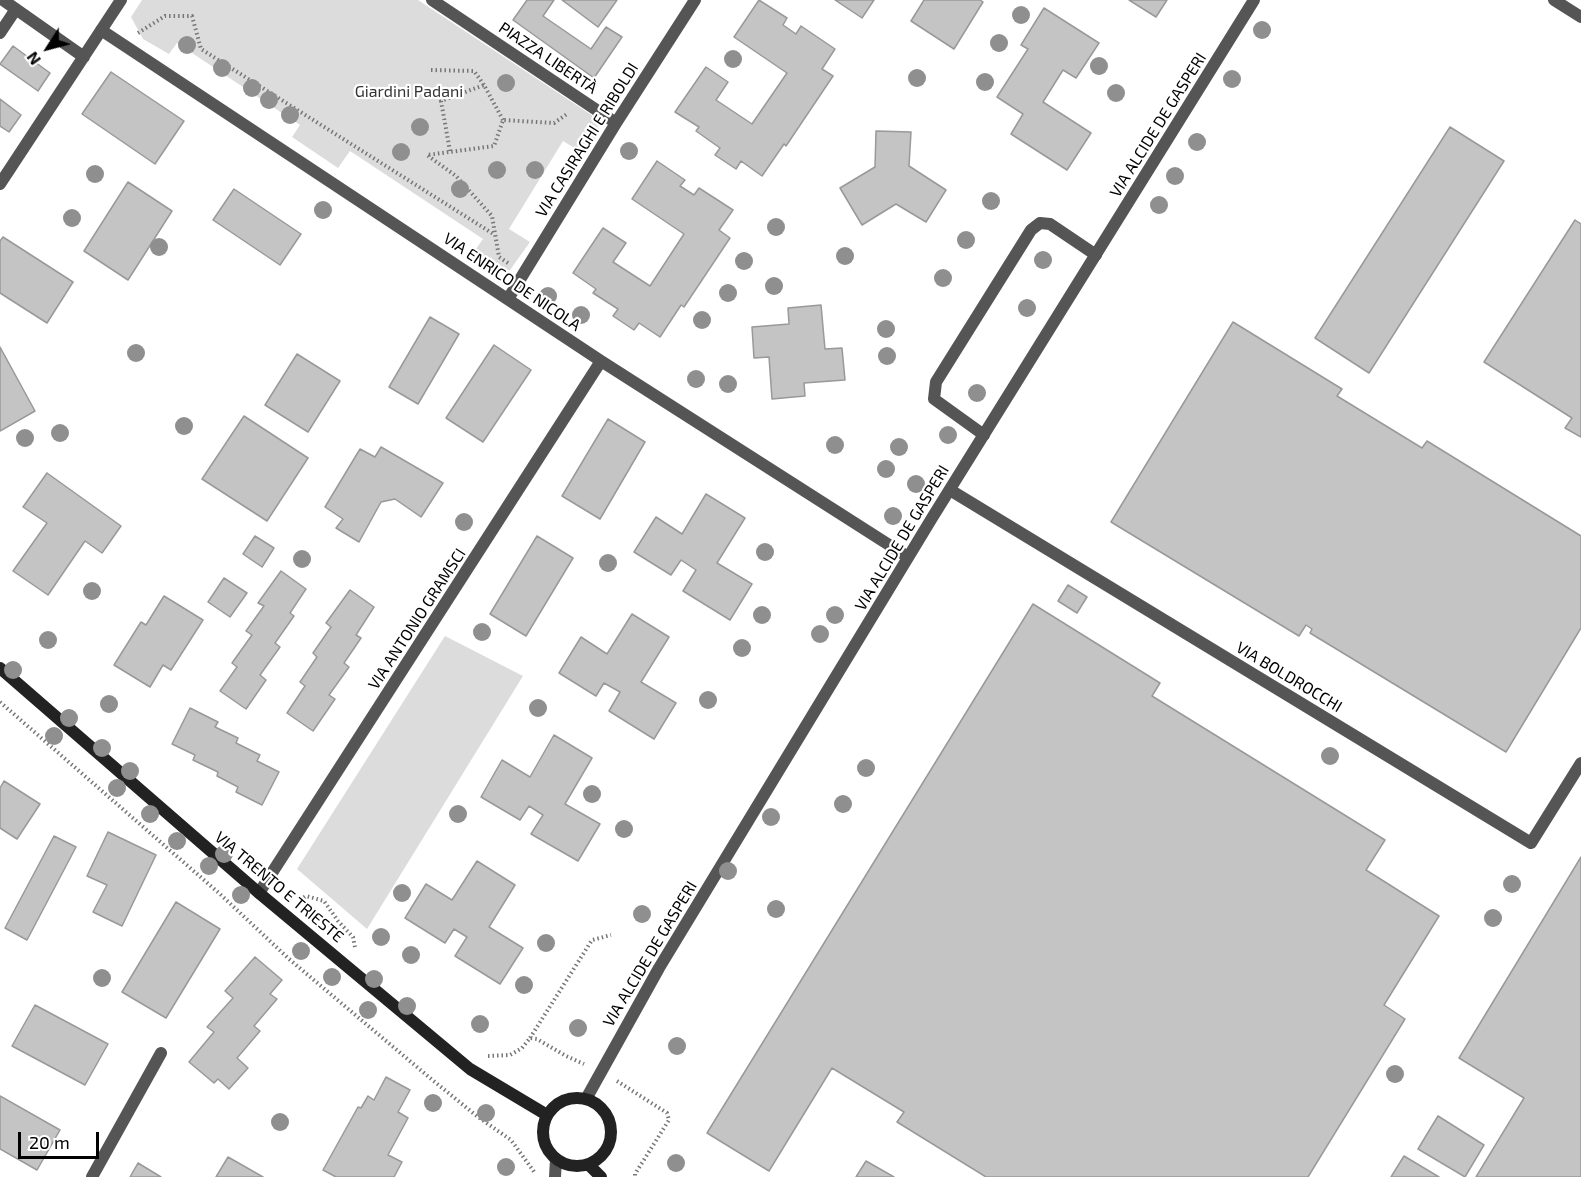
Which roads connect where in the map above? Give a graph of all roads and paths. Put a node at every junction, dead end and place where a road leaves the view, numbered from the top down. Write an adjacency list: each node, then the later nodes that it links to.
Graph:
1 (3, 0): 8 (street)
2 (121, 0): 11 (street)
3 (432, 0): 17 (street, PIAZZA LIBERTÀ)
4 (695, 0): 19 (street, VIA CASIRAGHI E RIBOLDI)
5 (1254, 0): 23 (street, VIA ALCIDE DE GASPERI)
6 (1546, 0): 9 (street)
7 (1554, 0): 9 (street)
8 (16, 9): 12 (street); 14 (street)
9 (1568, 9): 10 (street)
10 (1581, 17)
11 (101, 30): 13 (street, VIA ENRICO DE NICOLA); 14 (street)
12 (0, 33)
13 (120, 43): 22 (path); 25 (street, VIA ENRICO DE NICOLA)
14 (84, 57): 21 (street)
15 (431, 70): 16 (path)
16 (484, 85): 18 (path); 20 (path)
17 (584, 101): 18 (path); 19 (street, PIAZZA LIBERTÀ)
18 (503, 120): 20 (path)
19 (616, 123): 24 (street, VIA CASIRAGHI E RIBOLDI)
20 (450, 151): 22 (path)
21 (0, 184)
22 (495, 235): 24 (path)
23 (1096, 255): 27 (street, VIA ALCIDE DE GASPERI); 27 (street)
24 (524, 273): 25 (street, VIA CASIRAGHI E RIBOLDI)
25 (508, 299): 26 (street, VIA ENRICO DE NICOLA)
26 (601, 361): 29 (street, VIA ENRICO DE NICOLA); 33 (street, VIA ANTONIO GRAMSCI)
27 (984, 435): 28 (street, VIA ALCIDE DE GASPERI)
28 (950, 490): 29 (street, VIA ALCIDE DE GASPERI); 32 (street, VIA BOLDROCCHI)
29 (908, 557): 42 (street, VIA ALCIDE DE GASPERI)
30 (0, 669): 34 (street, VIA TRENTO E TRIESTE)
31 (0, 702): 48 (path)
32 (1581, 763)
33 (271, 876): 34 (street, VIA ANTONIO GRAMSCI); 35 (path)
34 (260, 893): 44 (street, VIA TRENTO E TRIESTE)
35 (300, 900): 36 (path); 38 (path)
36 (308, 907)
37 (611, 935): 39 (path)
38 (348, 942)
39 (530, 1038): 41 (path); 42 (path)
40 (161, 1053): 47 (street)
41 (483, 1055)
42 (600, 1070): 43 (street, VIA ALCIDE DE GASPERI); 51 (path)
43 (586, 1099): 44 (street); 46 (street)
44 (547, 1115): 45 (street)
45 (556, 1159): 46 (street); 49 (street)
46 (588, 1165): 50 (street)
47 (92, 1177)
48 (541, 1177)
49 (555, 1177)
50 (601, 1177)
51 (635, 1177)

